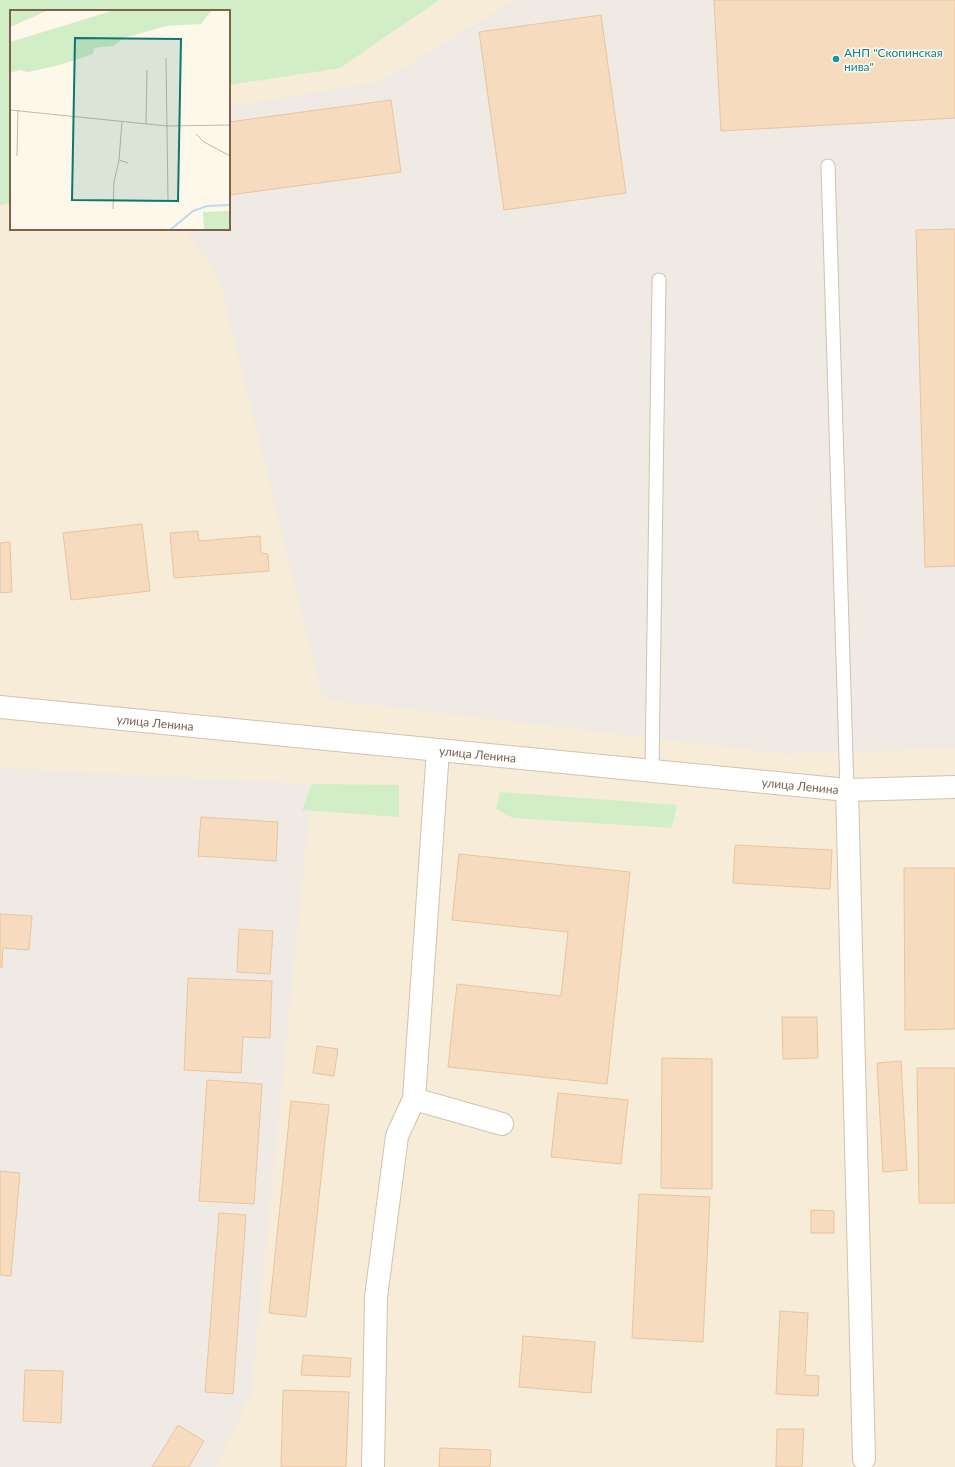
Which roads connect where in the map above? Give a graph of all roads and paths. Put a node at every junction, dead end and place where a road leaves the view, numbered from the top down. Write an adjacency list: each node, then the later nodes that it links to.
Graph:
1 (828, 166): 7 (lane)
2 (659, 280): 5 (lane)
3 (0, 707): 4 (street, улица Ленина)
4 (438, 750): 5 (street, улица Ленина); 8 (street)
5 (652, 771): 7 (street, улица Ленина)
6 (955, 787): 7 (street, улица Ленина)
7 (847, 790): 10 (street)
8 (414, 1099): 9 (street); 11 (street)
9 (502, 1124)
10 (864, 1460)
11 (373, 1467)

